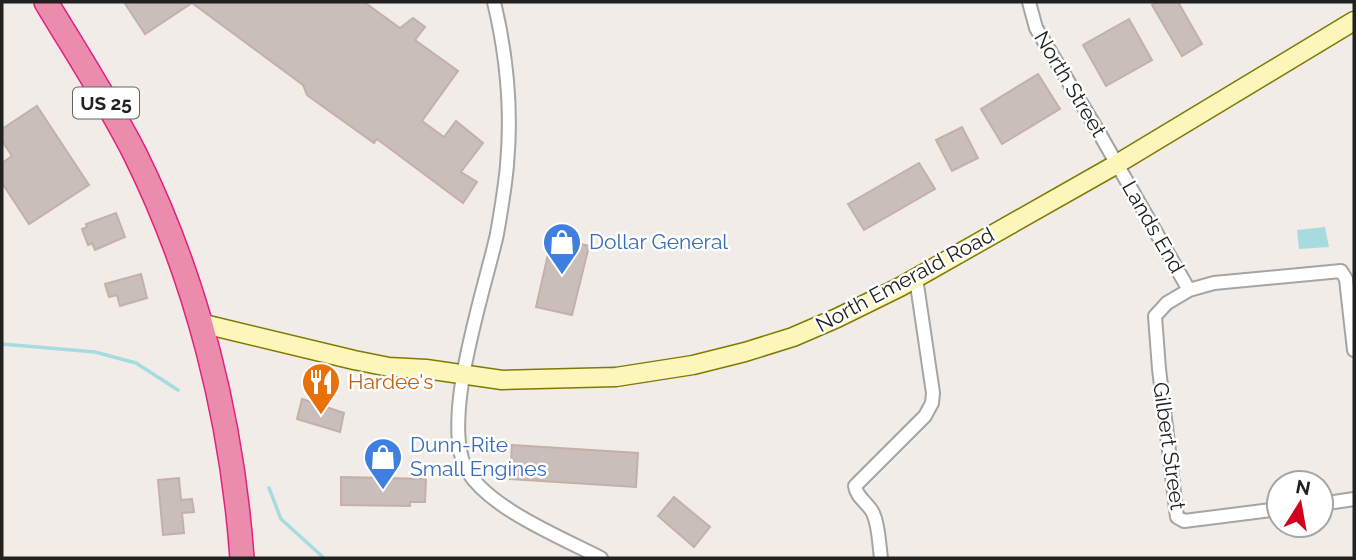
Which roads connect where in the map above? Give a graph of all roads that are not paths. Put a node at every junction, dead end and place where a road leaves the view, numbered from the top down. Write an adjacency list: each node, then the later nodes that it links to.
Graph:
1 (46, 2): 8 (highway, US 25)
2 (494, 2): 10 (street)
3 (1029, 2): 5 (street, North Street)
4 (1354, 22): 5 (main road, North Emerald Road)
5 (1116, 164): 6 (main road, North Emerald Road); 7 (street, Lands End)
6 (916, 278): 10 (main road, North Emerald Road); 16 (street)
7 (1189, 290): 9 (street); 13 (street, Gilbert Street)
8 (200, 323): 10 (main road, North Emerald Road); 14 (highway, US 25)
9 (1354, 350)
10 (464, 373): 15 (street)
11 (1354, 499): 12 (street)
12 (1335, 502)
13 (1265, 511)
14 (242, 558)
15 (601, 558)
16 (881, 558)

